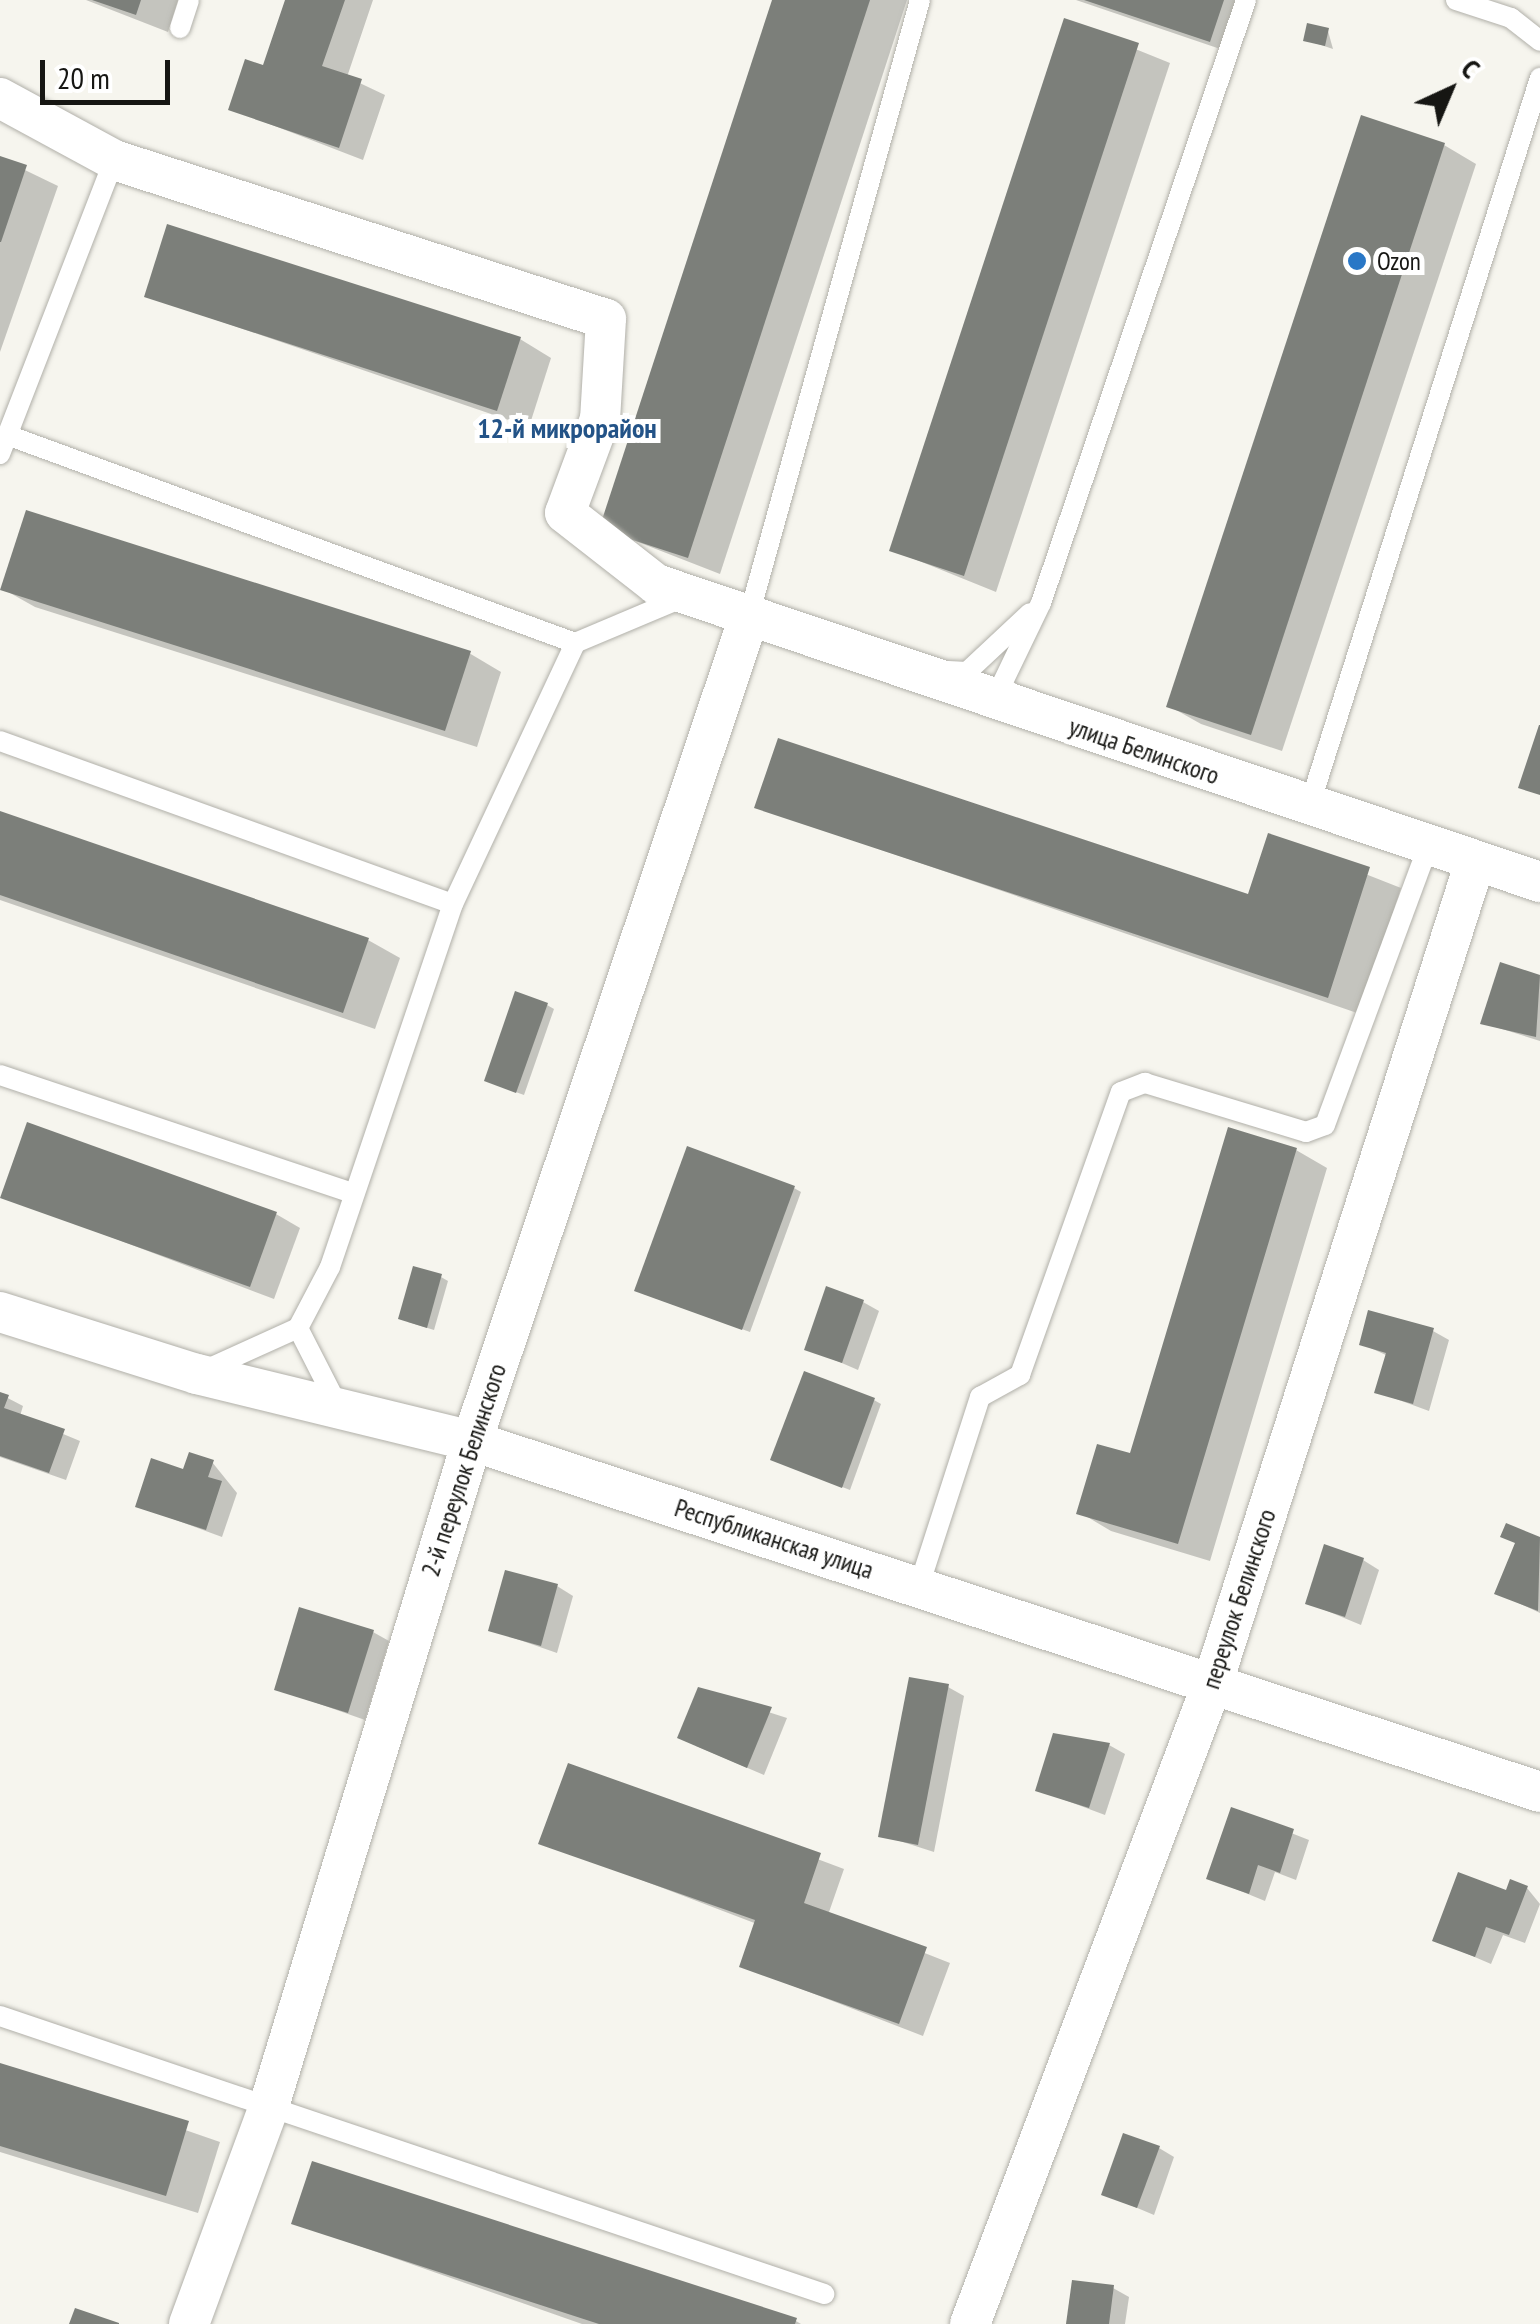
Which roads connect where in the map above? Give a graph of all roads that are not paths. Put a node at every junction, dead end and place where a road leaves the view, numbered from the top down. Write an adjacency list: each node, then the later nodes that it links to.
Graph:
1 (189, 0): 5 (lane)
2 (920, 0): 13 (lane)
3 (1246, 0): 12 (lane)
4 (1456, 0): 6 (lane)
5 (180, 28)
6 (1540, 41)
7 (1540, 78): 18 (lane)
8 (0, 98): 9 (street)
9 (114, 160): 10 (lane); 11 (street, улица Белинского)
10 (3, 444): 14 (lane)
11 (689, 598): 13 (street, улица Белинского); 14 (lane)
12 (1041, 603): 15 (lane); 16 (lane)
13 (748, 620): 15 (street, улица Белинского); 29 (street, 2-й переулок Белинского)
14 (575, 644): 22 (lane)
15 (896, 669): 16 (street, улица Белинского)
16 (1045, 718): 18 (street, улица Белинского)
17 (0, 741): 22 (lane)
18 (1309, 807): 19 (street, улица Белинского)
19 (1428, 846): 20 (street, улица Белинского); 30 (lane)
20 (1475, 862): 21 (street, улица Белинского); 31 (street, переулок Белинского)
21 (1540, 882)
22 (453, 904): 24 (lane)
23 (0, 1075): 24 (lane)
24 (352, 1193): 26 (lane)
25 (0, 1312): 27 (street, Республиканская улица)
26 (298, 1328): 27 (lane); 28 (lane)
27 (197, 1374): 28 (street, Республиканская улица)
28 (342, 1413): 29 (street, Республиканская улица)
29 (472, 1441): 30 (street, Республиканская улица); 34 (street, 2-й переулок Белинского)
30 (920, 1586): 31 (street, Республиканская улица)
31 (1212, 1682): 32 (street, Республиканская улица); 37 (street, переулок Белинского)
32 (1540, 1792)
33 (0, 2016): 34 (lane)
34 (269, 2106): 35 (lane); 36 (street, 2-й переулок Белинского)
35 (824, 2294)
36 (189, 2324)
37 (970, 2324)

